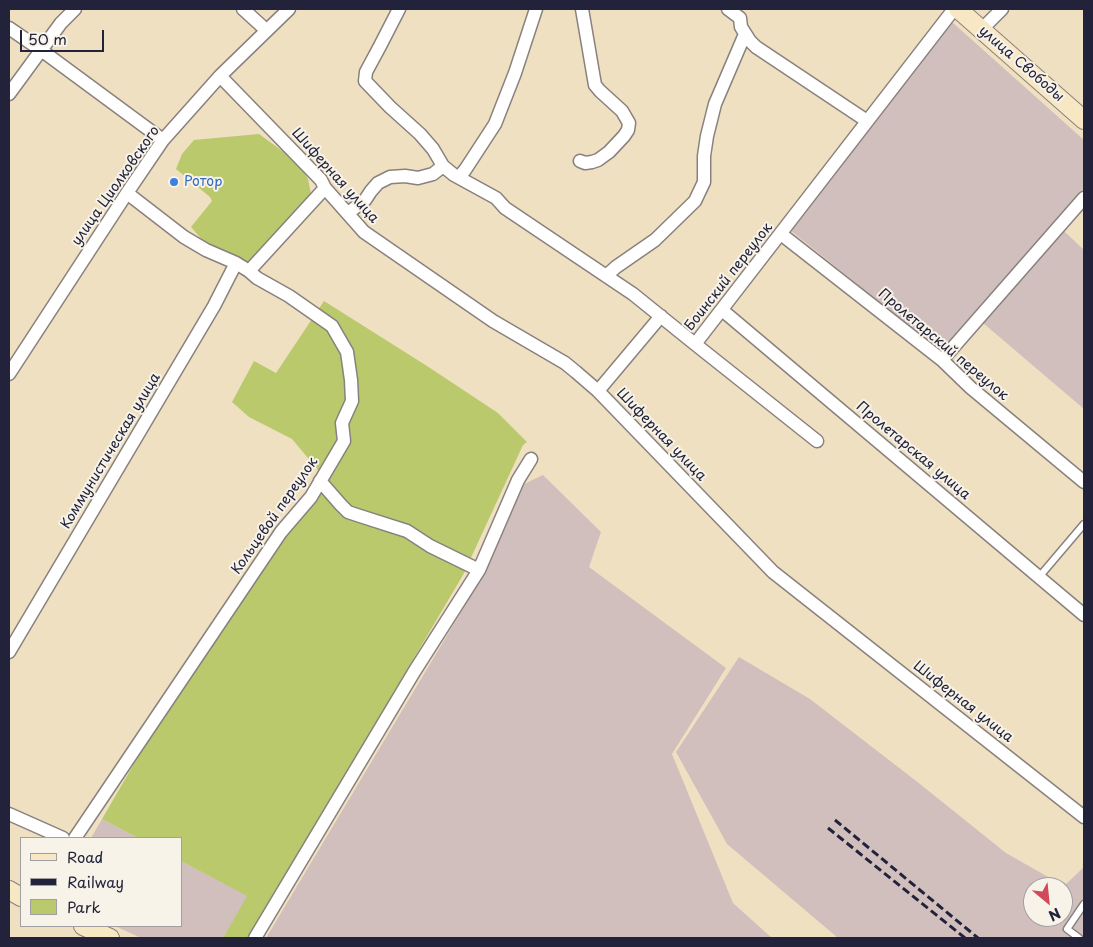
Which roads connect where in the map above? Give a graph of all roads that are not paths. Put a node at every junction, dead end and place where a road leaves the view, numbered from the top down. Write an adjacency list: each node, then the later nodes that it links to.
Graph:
1 (75, 9): 16 (street)
2 (243, 9): 14 (street)
3 (289, 9): 14 (street, улица Циолковского)
4 (398, 9): 23 (street, Боинский переулок)
5 (536, 9): 24 (street)
6 (582, 9): 22 (street)
7 (728, 9): 11 (street)
8 (954, 9): 20 (street, Боинский переулок)
9 (958, 9): 13 (street, улица Свободы)
10 (1002, 9): 13 (street)
11 (744, 13): 15 (street)
12 (9, 28): 16 (street)
13 (982, 29): 19 (street, улица Свободы)
14 (266, 30): 17 (street, улица Циолковского)
15 (745, 34): 20 (street); 32 (street)
16 (41, 50): 18 (street); 21 (street)
17 (220, 76): 21 (street, улица Циолковского); 25 (street, Шиферная улица)
18 (9, 94)
19 (1084, 120)
20 (867, 121): 29 (street, Боинский переулок)
21 (163, 140): 26 (street, улица Циолковского)
22 (580, 161)
23 (443, 166): 24 (street, Боинский переулок); 28 (street)
24 (459, 178): 32 (street, Боинский переулок)
25 (325, 188): 28 (street, Шиферная улица); 31 (street)
26 (127, 192): 30 (street, Кольцевой переулок); 37 (street, улица Циолковского)
27 (1084, 198): 36 (street)
28 (348, 213): 38 (street, Шиферная улица)
29 (781, 234): 33 (street, Боинский переулок); 36 (street, Пролетарский переулок)
30 (236, 263): 31 (street, Кольцевой переулок); 47 (street, Коммунистическая улица)
31 (249, 271): 41 (street, Кольцевой переулок)
32 (606, 276): 34 (street, Боинский переулок)
33 (722, 310): 35 (street, Боинский переулок); 45 (street, Пролетарская улица)
34 (661, 316): 35 (street, Боинский переулок); 38 (street)
35 (695, 344): 39 (street)
36 (942, 360): 42 (street, Пролетарский переулок)
37 (9, 374)
38 (598, 391): 49 (street, Шиферная улица)
39 (817, 441)
40 (531, 459): 44 (street)
41 (320, 481): 44 (street); 51 (street, Кольцевой переулок)
42 (1084, 482)
43 (1084, 524): 45 (lane)
44 (479, 570): 55 (street)
45 (1040, 577): 46 (street, Пролетарская улица)
46 (1084, 615)
47 (9, 652)
48 (9, 814): 50 (street)
49 (1084, 817)
50 (61, 837)
51 (76, 837)
52 (1084, 904): 56 (lane)
53 (85, 927): 54 (street)
54 (110, 938)
55 (255, 938)
56 (1079, 938)

